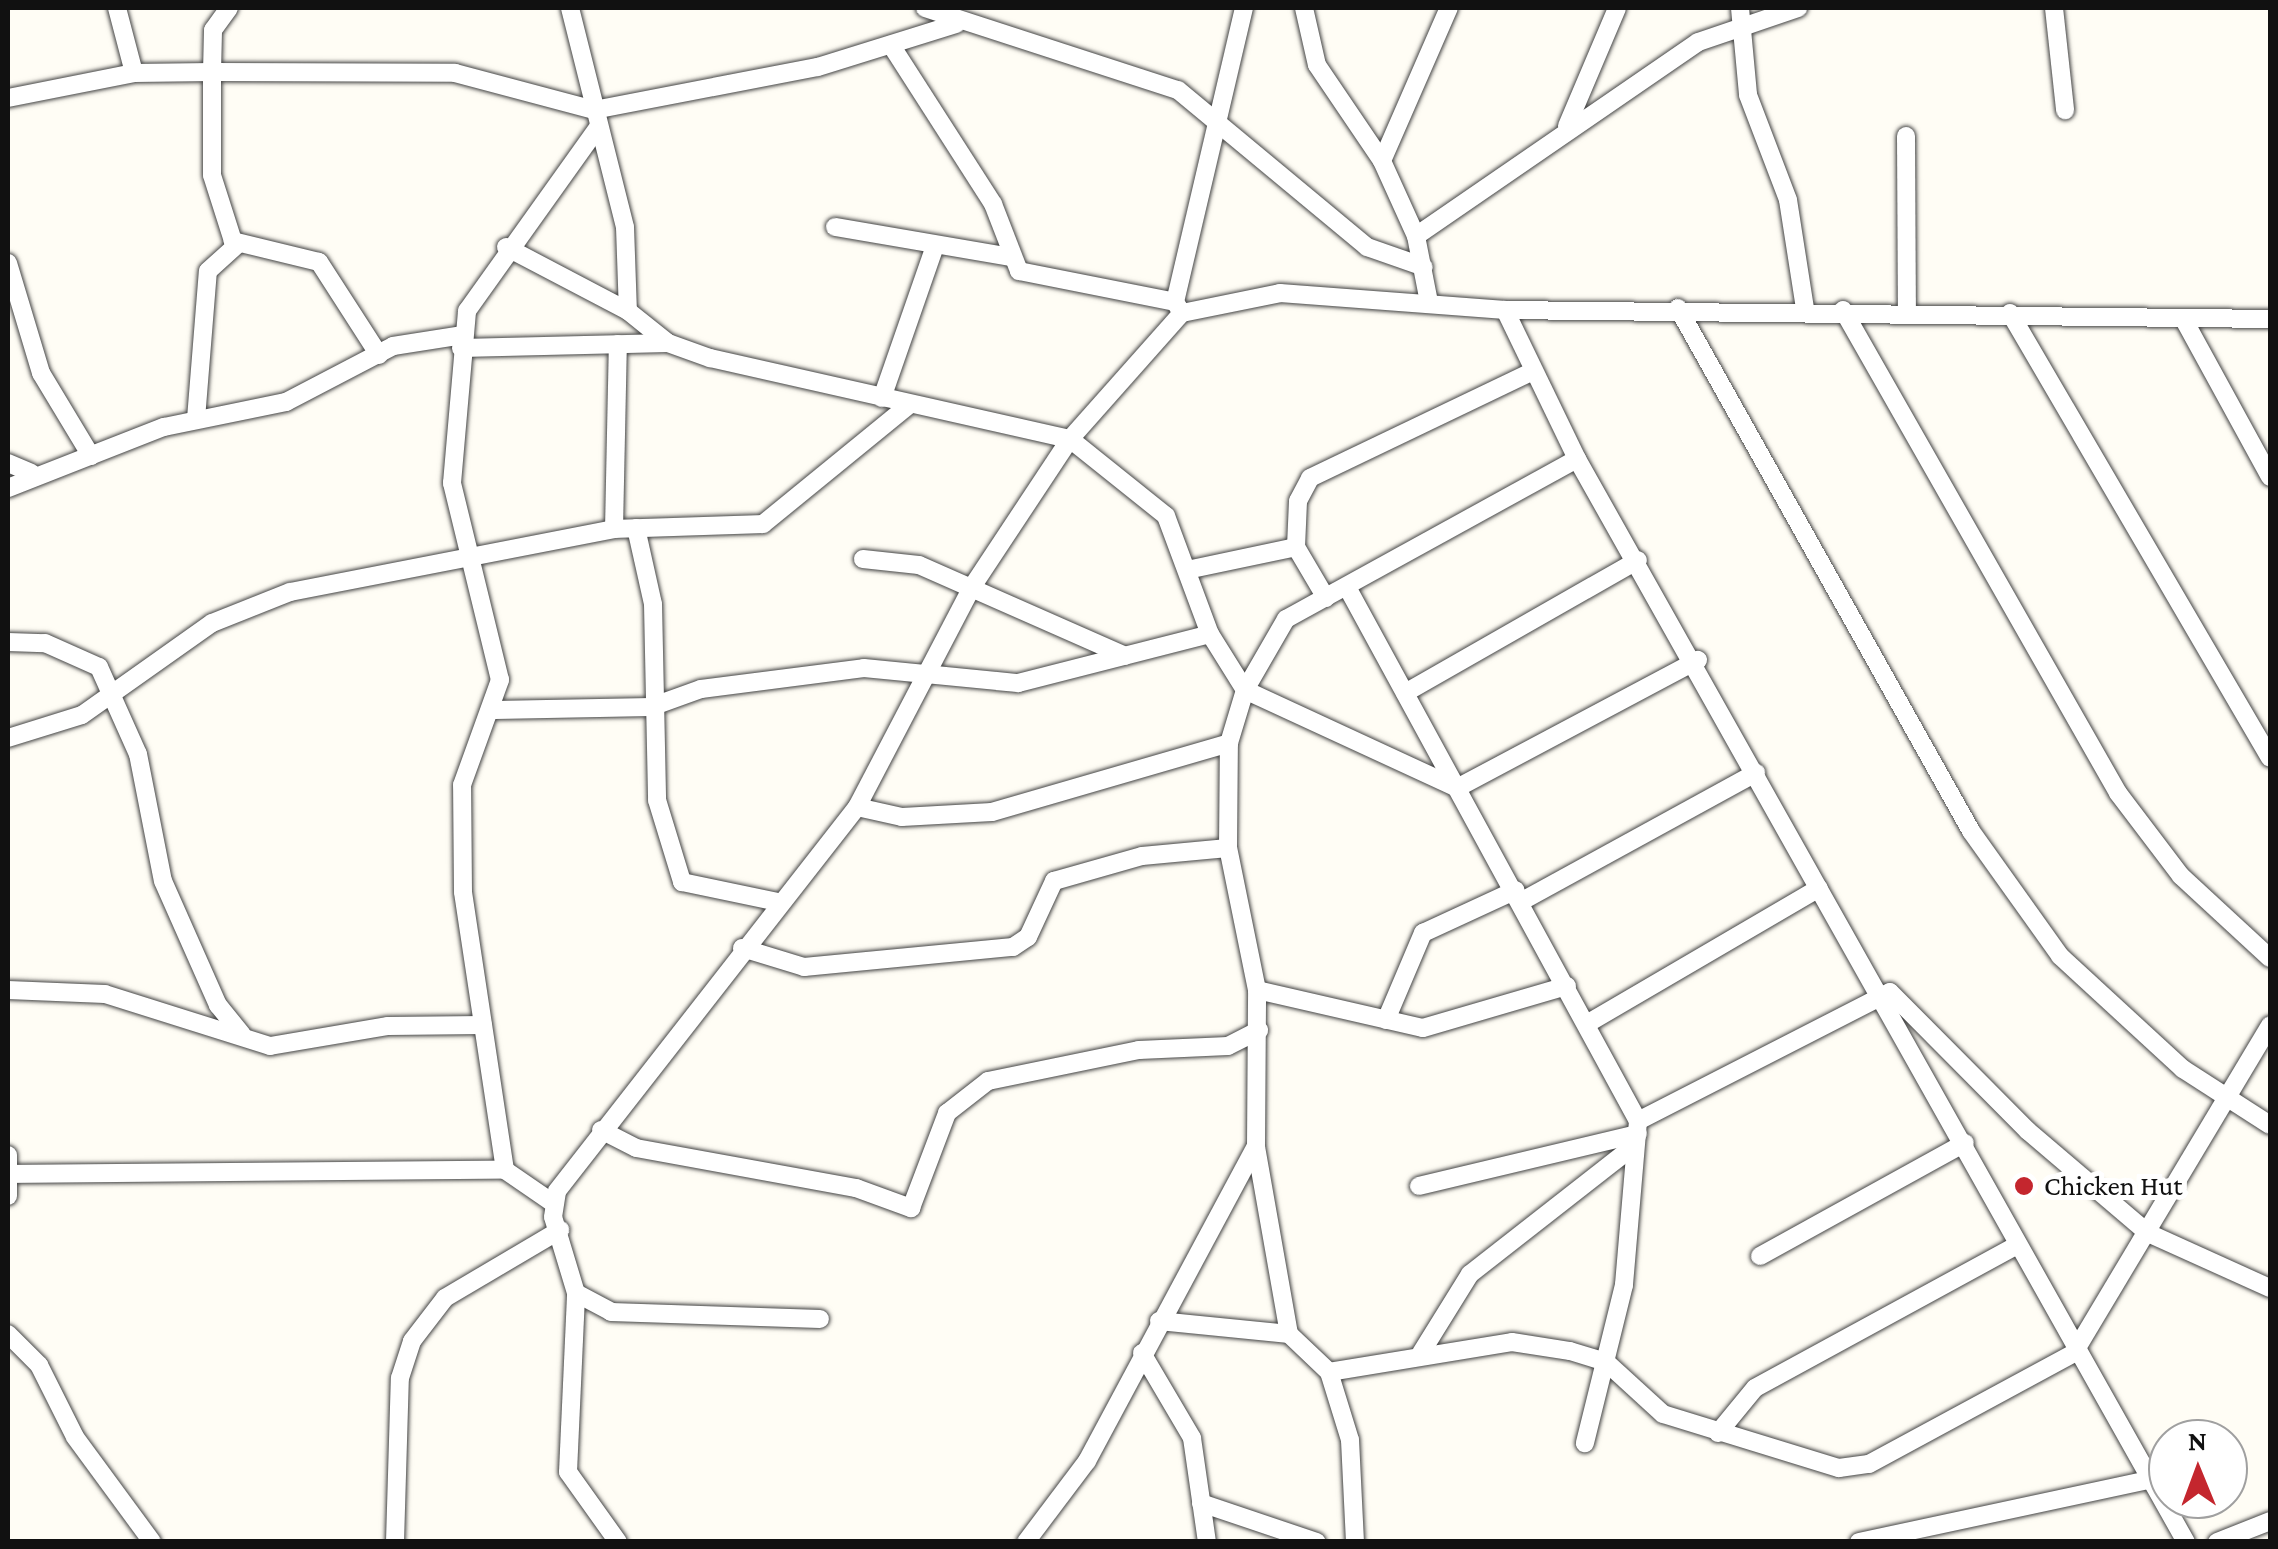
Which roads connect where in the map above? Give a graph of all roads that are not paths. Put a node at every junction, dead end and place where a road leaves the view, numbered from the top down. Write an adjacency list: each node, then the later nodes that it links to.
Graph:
1 (118, 8): 15 (street)
2 (229, 8): 14 (street)
3 (570, 8): 19 (street)
4 (925, 8): 12 (street)
5 (1244, 8): 18 (street)
6 (1304, 8): 22 (street)
7 (1449, 8): 22 (street)
8 (1616, 8): 20 (street)
9 (1798, 8): 11 (street)
10 (2054, 8): 17 (street)
11 (1740, 16): 20 (street); 34 (street)
12 (956, 24): 13 (street); 18 (street)
13 (891, 45): 19 (street); 28 (street)
14 (212, 72): 15 (street); 19 (street); 25 (street)
15 (134, 73): 16 (street)
16 (8, 98)
17 (2065, 110)
18 (1220, 117): 30 (street); 32 (street)
19 (597, 118): 27 (street); 38 (street)
20 (1567, 126): 24 (street)
21 (1906, 136): 35 (street)
22 (1382, 161): 24 (street)
23 (835, 227): 26 (street)
24 (1416, 236): 30 (street)
25 (237, 245): 45 (street); 49 (street)
26 (935, 246): 28 (street); 47 (street)
27 (506, 247): 38 (street); 42 (street)
28 (1011, 257): 32 (street)
29 (8, 264): 51 (street)
30 (1424, 267): 31 (street)
31 (1429, 302): 32 (street); 36 (street)
32 (1179, 307): 50 (street)
33 (1678, 308): 34 (street); 36 (street); 99 (street)
34 (1805, 309): 37 (street)
35 (1906, 309): 37 (street); 39 (street)
36 (1505, 310): 46 (street)
37 (1843, 310): 88 (street)
38 (628, 312): 44 (street)
39 (2010, 313): 40 (street); 79 (street)
40 (2183, 318): 41 (street); 55 (street)
41 (2270, 320)
42 (462, 342): 43 (street); 45 (street); 60 (street)
43 (618, 344): 44 (street); 57 (street)
44 (668, 344): 47 (street)
45 (378, 354): 49 (street)
46 (1531, 372): 52 (street); 59 (street)
47 (882, 398): 48 (street)
48 (908, 405): 50 (street); 58 (street)
49 (196, 419): 51 (street)
50 (1070, 439): 63 (street); 64 (street)
51 (90, 456): 54 (street)
52 (1577, 459): 62 (street); 65 (street)
53 (8, 462): 54 (street)
54 (31, 473): 56 (street)
55 (2270, 477)
56 (8, 488)
57 (614, 528): 58 (street); 60 (street)
58 (636, 528): 75 (street)
59 (1296, 547): 63 (street); 66 (street)
60 (472, 554): 74 (street); 76 (street)
61 (863, 559): 64 (street)
62 (1638, 560): 70 (street); 73 (street)
63 (1188, 570): 67 (street)
64 (972, 587): 69 (street); 71 (street)
65 (1346, 587): 66 (street); 73 (street)
66 (1326, 598): 72 (street)
67 (1210, 634): 69 (street); 72 (street)
68 (8, 642): 74 (street)
69 (1125, 656): 71 (street)
70 (1698, 660): 80 (street); 81 (street)
71 (922, 672): 75 (street); 82 (street)
72 (1245, 690): 78 (street); 81 (street)
73 (1405, 693): 81 (street)
74 (112, 697): 77 (street); 98 (street)
75 (651, 707): 76 (street); 86 (street)
76 (495, 710): 95 (street)
77 (8, 738)
78 (1229, 743): 82 (street); 83 (street)
79 (2270, 758)
80 (1756, 773): 84 (street); 85 (street)
81 (1457, 788): 85 (street)
82 (857, 808): 86 (street)
83 (1228, 848): 87 (street); 91 (street)
84 (1818, 888): 92 (street); 94 (street)
85 (1519, 896): 89 (street); 93 (street)
86 (778, 902): 87 (street)
87 (742, 948): 101 (street)
88 (2270, 958)
89 (1567, 986): 93 (street); 94 (street)
90 (8, 990): 98 (street)
91 (1257, 990): 93 (street); 97 (street)
92 (1877, 993): 102 (street); 103 (street); 112 (street)
93 (1386, 1020)
94 (1590, 1022): 102 (street)
95 (483, 1025): 98 (street); 106 (street)
96 (2270, 1025): 99 (street)
97 (1259, 1030): 101 (street); 104 (street)
98 (242, 1035)
99 (2229, 1098): 100 (street); 112 (street)
100 (2270, 1124)
101 (601, 1130): 110 (street)
102 (1637, 1133): 108 (street); 122 (street); 124 (street)
103 (1965, 1144): 113 (street); 114 (street)
104 (1256, 1146): 118 (street); 120 (street)
105 (8, 1155): 107 (street)
106 (505, 1170): 107 (street); 110 (street)
107 (12, 1174): 109 (street)
108 (1419, 1186)
109 (8, 1196)
110 (553, 1203): 111 (street)
111 (560, 1230): 116 (street); 134 (street)
112 (2148, 1232): 115 (street); 123 (street)
113 (2014, 1246): 123 (street); 126 (street)
114 (1760, 1256)
115 (2270, 1288)
116 (576, 1293): 117 (street); 135 (street)
117 (820, 1319)
118 (1159, 1321): 120 (street); 121 (street)
119 (8, 1334): 133 (street)
120 (1289, 1334): 125 (street)
121 (1142, 1352): 129 (street); 136 (street)
122 (1421, 1353): 124 (street); 125 (street)
123 (2074, 1354): 126 (street); 128 (street)
124 (1606, 1362): 126 (street); 127 (street)
125 (1329, 1372): 139 (street)
126 (1718, 1433)
127 (1585, 1443)
128 (2148, 1480): 131 (street)
129 (1201, 1503): 137 (street); 138 (street)
130 (2172, 1519): 142 (street)
131 (1941, 1521): 140 (street); 141 (street)
132 (2270, 1521): 143 (street)
133 (152, 1542)
134 (395, 1542)
135 (618, 1542)
136 (1026, 1542)
137 (1207, 1542)
138 (1318, 1542)
139 (1355, 1542)
140 (1860, 1542)
141 (1949, 1542)
142 (2186, 1542)
143 (2217, 1542)

